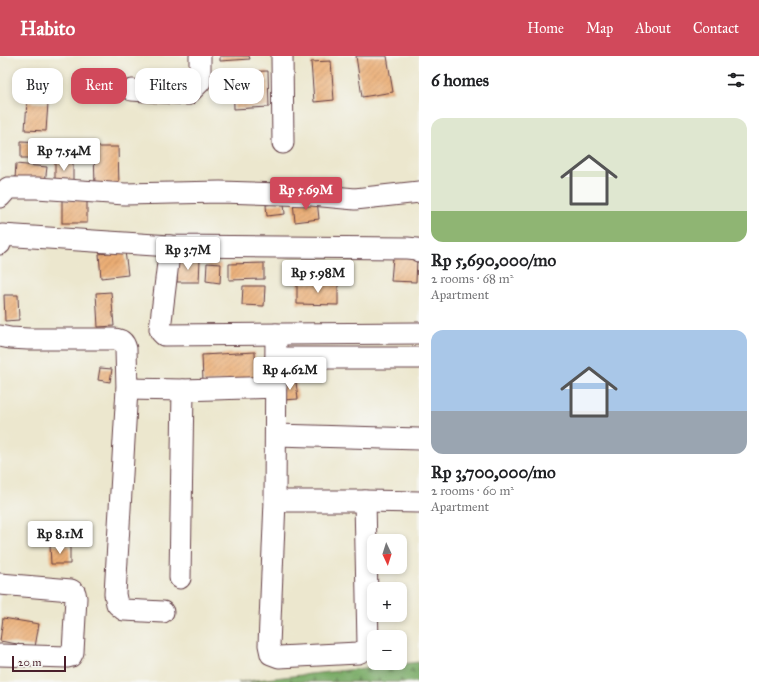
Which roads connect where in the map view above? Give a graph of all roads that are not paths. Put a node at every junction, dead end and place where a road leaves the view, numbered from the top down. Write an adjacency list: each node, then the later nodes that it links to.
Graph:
1 (200, 56): 3 (street)
2 (282, 56): 4 (street)
3 (132, 90)
4 (283, 143)
5 (419, 192): 6 (street)
6 (0, 198)
7 (0, 244): 8 (street)
8 (170, 246): 9 (street); 11 (street)
9 (419, 251)
10 (419, 333): 11 (street)
11 (276, 334): 13 (street)
12 (0, 336): 15 (street)
13 (276, 358): 14 (street); 16 (street)
14 (419, 358)
15 (127, 388): 17 (street); 25 (street)
16 (276, 388): 17 (street); 18 (street)
17 (183, 390): 23 (street)
18 (276, 435): 19 (street); 20 (street)
19 (419, 439)
20 (275, 501): 21 (street); 21 (street)
21 (365, 501): 22 (street)
22 (419, 502)
23 (180, 578)
24 (0, 584): 26 (street)
25 (163, 612)
26 (0, 655)

